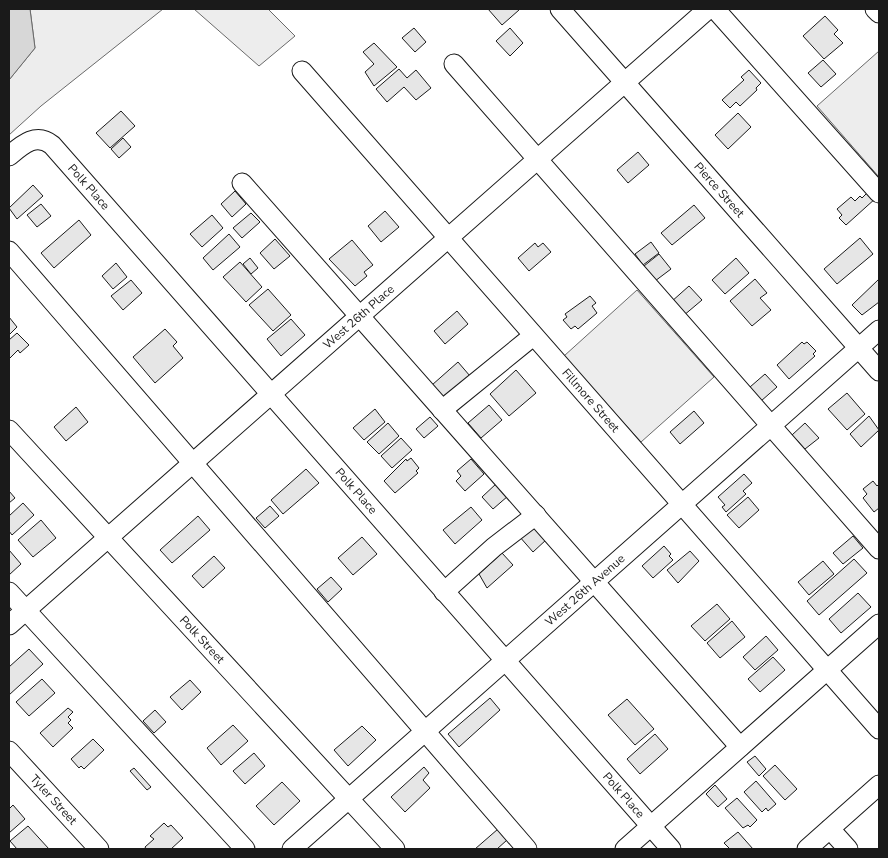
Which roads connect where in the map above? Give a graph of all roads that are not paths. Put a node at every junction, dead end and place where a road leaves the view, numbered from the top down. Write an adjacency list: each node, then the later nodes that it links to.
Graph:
1 (560, 9): 8 (street, Pierce Street)
2 (708, 9): 8 (street, West 26th Place)
3 (715, 9): 12 (street)
4 (875, 9): 5 (street)
5 (879, 13)
6 (454, 64): 10 (street)
7 (302, 72): 13 (street, Fillmore Street)
8 (625, 82): 10 (street, West 26th Place); 18 (street, Pierce Street)
9 (9, 156): 20 (street, Polk Place)
10 (537, 159): 13 (street, West 26th Place); 22 (street)
11 (242, 183): 15 (street)
12 (879, 193)
13 (447, 238): 15 (street, West 26th Place); 17 (street, Fillmore Street)
14 (9, 251): 24 (street)
15 (359, 316): 20 (street, West 26th Place); 21 (street)
16 (879, 330): 18 (street, West 26th Avenue)
17 (533, 336): 21 (street); 25 (street, Fillmore Street)
18 (859, 348): 19 (street, Pierce Street); 22 (street, West 26th Avenue)
19 (879, 371)
20 (270, 394): 24 (street, West 26th Place); 31 (street, Polk Place)
21 (442, 410): 26 (street)
22 (771, 426): 25 (street, West 26th Avenue); 28 (street)
23 (9, 430): 27 (street, Polk Street)
24 (192, 463): 27 (street, West 26th Place); 38 (street)
25 (682, 504): 29 (street, West 26th Avenue); 36 (street, Fillmore Street)
26 (536, 515): 29 (street); 31 (street)
27 (108, 538): 32 (street, West 26th Place); 42 (street, Polk Street)
28 (879, 549)
29 (594, 582): 35 (street, West 26th Avenue); 39 (street)
30 (9, 592): 32 (street)
31 (444, 592): 35 (street, Polk Place)
32 (25, 611): 34 (street, West 26th Place); 46 (street)
33 (879, 624): 36 (street)
34 (9, 625)
35 (505, 661): 38 (street, West 26th Avenue); 43 (street, Polk Place)
36 (828, 670): 37 (street, Fillmore Street); 39 (street)
37 (879, 729)
38 (425, 732): 42 (street, West 26th Avenue); 49 (street)
39 (740, 747): 43 (street)
40 (9, 751): 45 (street, Tyler Street)
41 (879, 785): 44 (street)
42 (348, 799): 47 (street, West 26th Avenue); 48 (street, Polk Street)
43 (651, 826): 50 (street); 51 (street, Polk Place)
44 (830, 829): 52 (street); 53 (street)
45 (99, 849)
46 (245, 849)
47 (292, 849)
48 (395, 849)
49 (527, 849)
50 (625, 849)
51 (671, 849)
52 (807, 849)
53 (848, 849)

